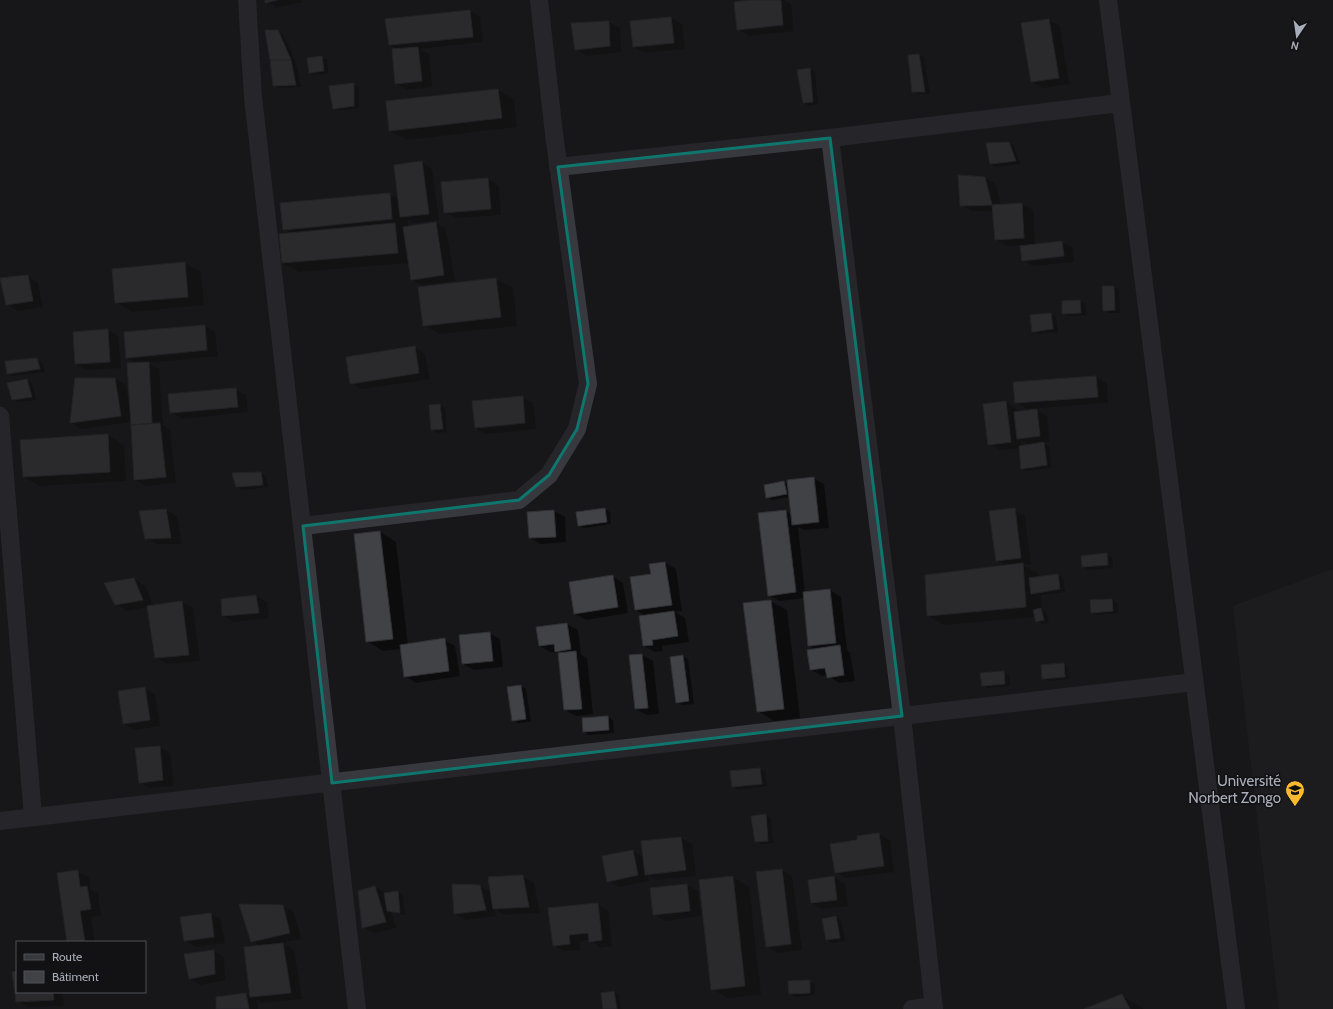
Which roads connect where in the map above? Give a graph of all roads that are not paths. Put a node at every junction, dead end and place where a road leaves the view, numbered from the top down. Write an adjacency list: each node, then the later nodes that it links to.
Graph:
1 (247, 0): 8 (street)
2 (539, 0): 6 (street)
3 (1108, 0): 4 (street)
4 (1120, 103): 5 (street); 10 (street)
5 (830, 138): 6 (street); 11 (street)
6 (558, 166): 8 (street)
7 (0, 416): 9 (street)
8 (302, 526): 12 (street)
9 (5, 549): 13 (street)
10 (1194, 682): 11 (street); 18 (street)
11 (902, 716): 12 (street); 15 (street)
12 (332, 783): 13 (street); 16 (street)
13 (33, 817): 14 (street)
14 (0, 821)
15 (934, 1008): 17 (street)
16 (357, 1009)
17 (912, 1009)
18 (1236, 1009)

